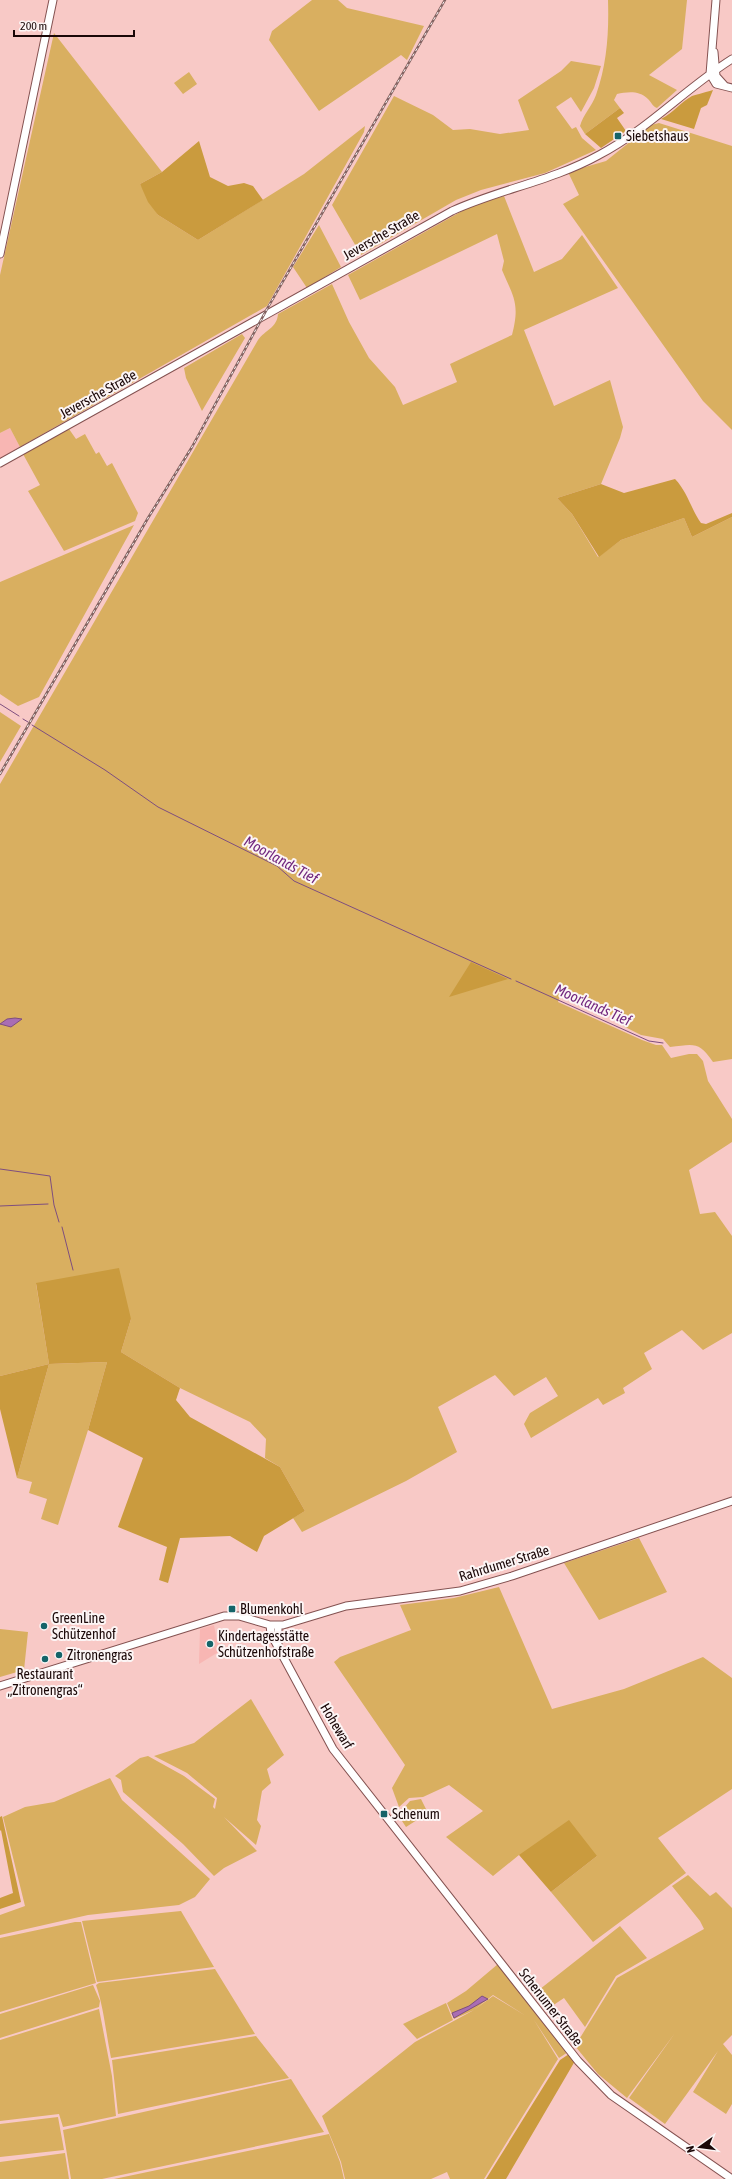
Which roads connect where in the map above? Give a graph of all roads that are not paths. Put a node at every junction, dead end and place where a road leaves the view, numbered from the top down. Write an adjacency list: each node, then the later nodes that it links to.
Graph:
1 (53, 0): 6 (street)
2 (716, 0): 4 (street)
3 (732, 59): 4 (street, Jeversche Straße)
4 (713, 72): 5 (street); 7 (street, Jeversche Straße)
5 (729, 87)
6 (0, 254)
7 (0, 463)
8 (732, 1501): 10 (street, Rahrdumer Straße)
9 (270, 1625): 10 (street); 11 (street, Hohewarf); 12 (street)
10 (278, 1626): 11 (street, Hohewarf)
11 (278, 1645): 13 (street, Hohewarf)
12 (0, 1686)
13 (384, 1814): 14 (street, Schenumer Straße)
14 (732, 2179)

